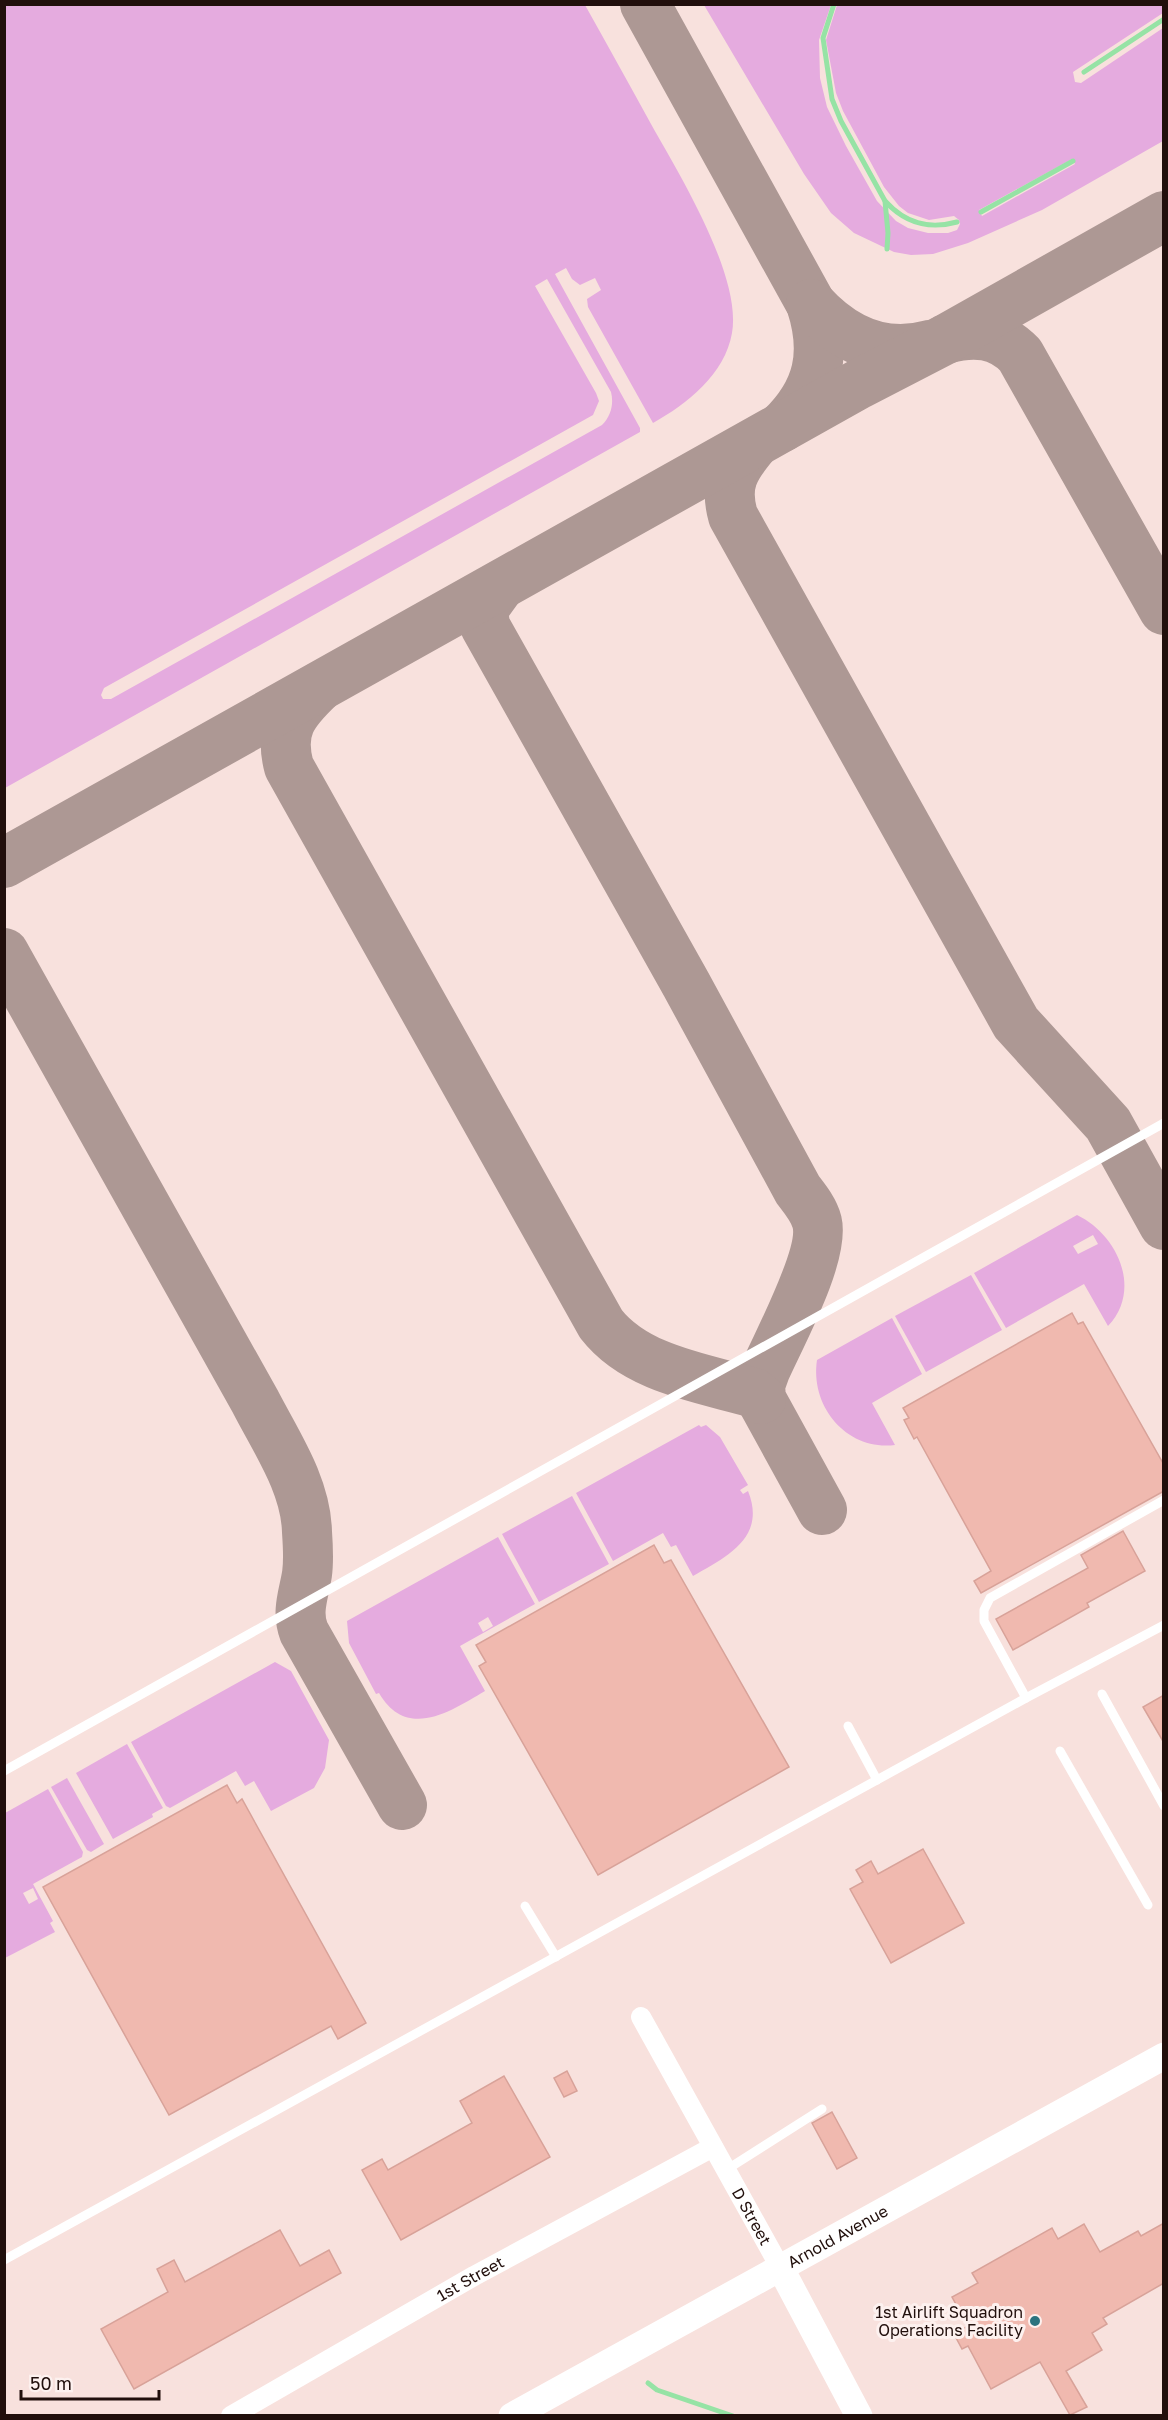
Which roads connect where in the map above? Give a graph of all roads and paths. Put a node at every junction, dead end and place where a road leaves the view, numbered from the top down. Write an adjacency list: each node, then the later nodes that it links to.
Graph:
1 (1164, 1123): 8 (lane)
2 (1164, 1500): 5 (lane)
3 (1164, 1625): 5 (lane)
4 (1101, 1694): 10 (lane)
5 (1026, 1698): 9 (lane)
6 (848, 1726): 9 (lane)
7 (1060, 1752): 11 (lane)
8 (4, 1772)
9 (877, 1780): 13 (lane)
10 (1164, 1806)
11 (1148, 1905)
12 (525, 1906): 13 (lane)
13 (556, 1957): 19 (lane)
14 (641, 2017): 17 (street, D Street)
15 (1164, 2056): 20 (street, Arnold Avenue)
16 (822, 2109): 18 (lane)
17 (713, 2146): 18 (street, D Street); 21 (street, 1st Street)
18 (726, 2170): 20 (street, D Street)
19 (4, 2260)
20 (780, 2267): 22 (street, Arnold Avenue); 23 (street, D Street)
21 (231, 2415)
22 (512, 2415)
23 (859, 2415)

